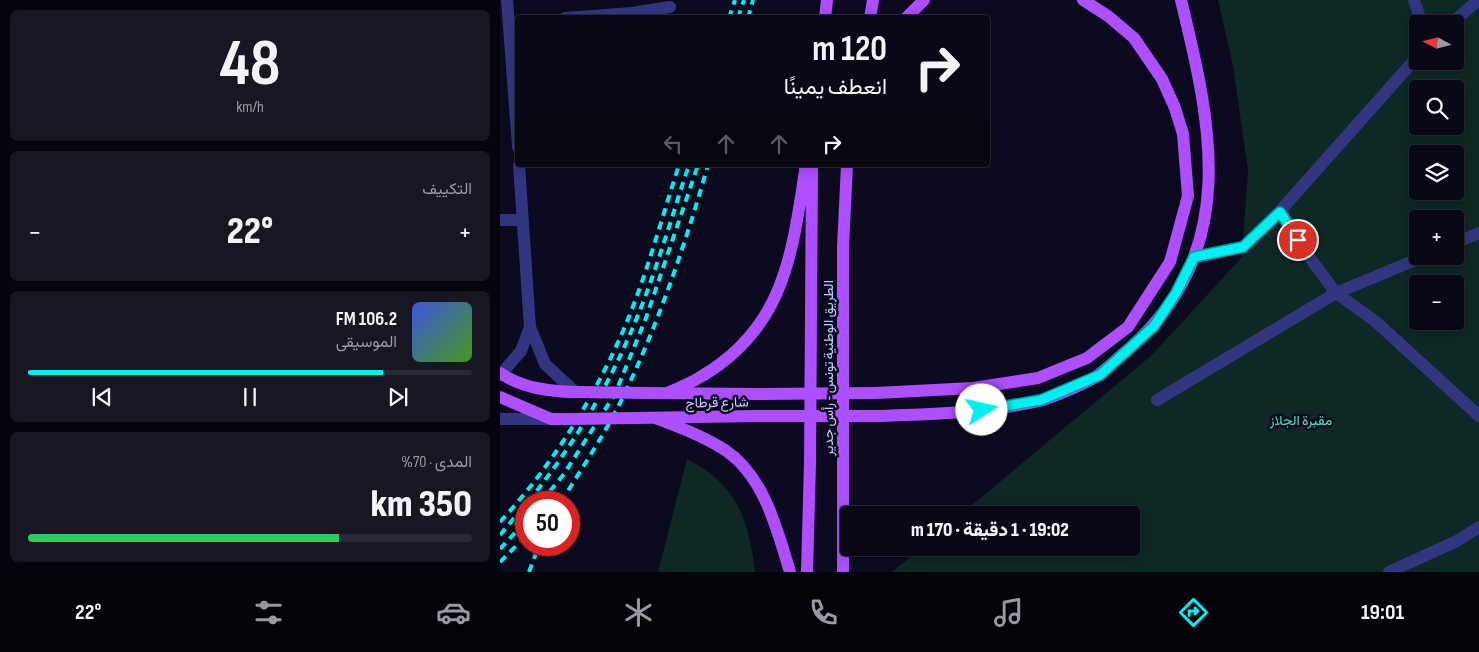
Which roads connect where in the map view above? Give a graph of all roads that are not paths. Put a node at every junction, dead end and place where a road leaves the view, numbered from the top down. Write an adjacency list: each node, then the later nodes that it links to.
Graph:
1 (507, 0): 16 (street)
2 (826, 0): 11 (main road)
3 (873, 0): 12 (main road)
4 (924, 0): 13 (main road)
5 (1083, 0): 34 (main road, bridge)
6 (1181, 0): 28 (main road, شارع قرطاج)
7 (1414, 0): 14 (street)
8 (1478, 0): 15 (street)
9 (670, 7): 10 (street)
10 (605, 15)
11 (825, 15)
12 (870, 15)
13 (909, 15)
14 (1419, 15)
15 (1461, 15)
16 (509, 18): 18 (street)
17 (1409, 66): 23 (street)
18 (515, 104)
19 (519, 167): 25 (street)
20 (806, 167): 34 (main road)
21 (812, 167): 43 (main road, الطريق الوطنية تونس - رأس جدير)
22 (847, 167): 44 (main road, الطريق الوطنية تونس - رأس جدير)
23 (1280, 212): 28 (street); 30 (street)
24 (500, 220): 25 (street)
25 (522, 220): 31 (street)
26 (1479, 233): 27 (street)
27 (1464, 240)
28 (1194, 257): 38 (main road, شارع قرطاج, bridge)
29 (1409, 263): 30 (street)
30 (1336, 293): 36 (street); 37 (street)
31 (530, 327): 32 (street); 33 (street)
32 (500, 374): 33 (main road)
33 (578, 392): 34 (main road, bridge)
34 (667, 393)
35 (500, 397): 40 (main road)
36 (1157, 400)
37 (1479, 416)
38 (655, 418): 40 (main road, شارع قرطاج, bridge); 42 (main road)
39 (500, 419): 40 (street, شارع قرطاج)
40 (554, 419)
41 (1479, 527): 45 (street)
42 (790, 572)
43 (807, 572)
44 (843, 572)
45 (1389, 572)

